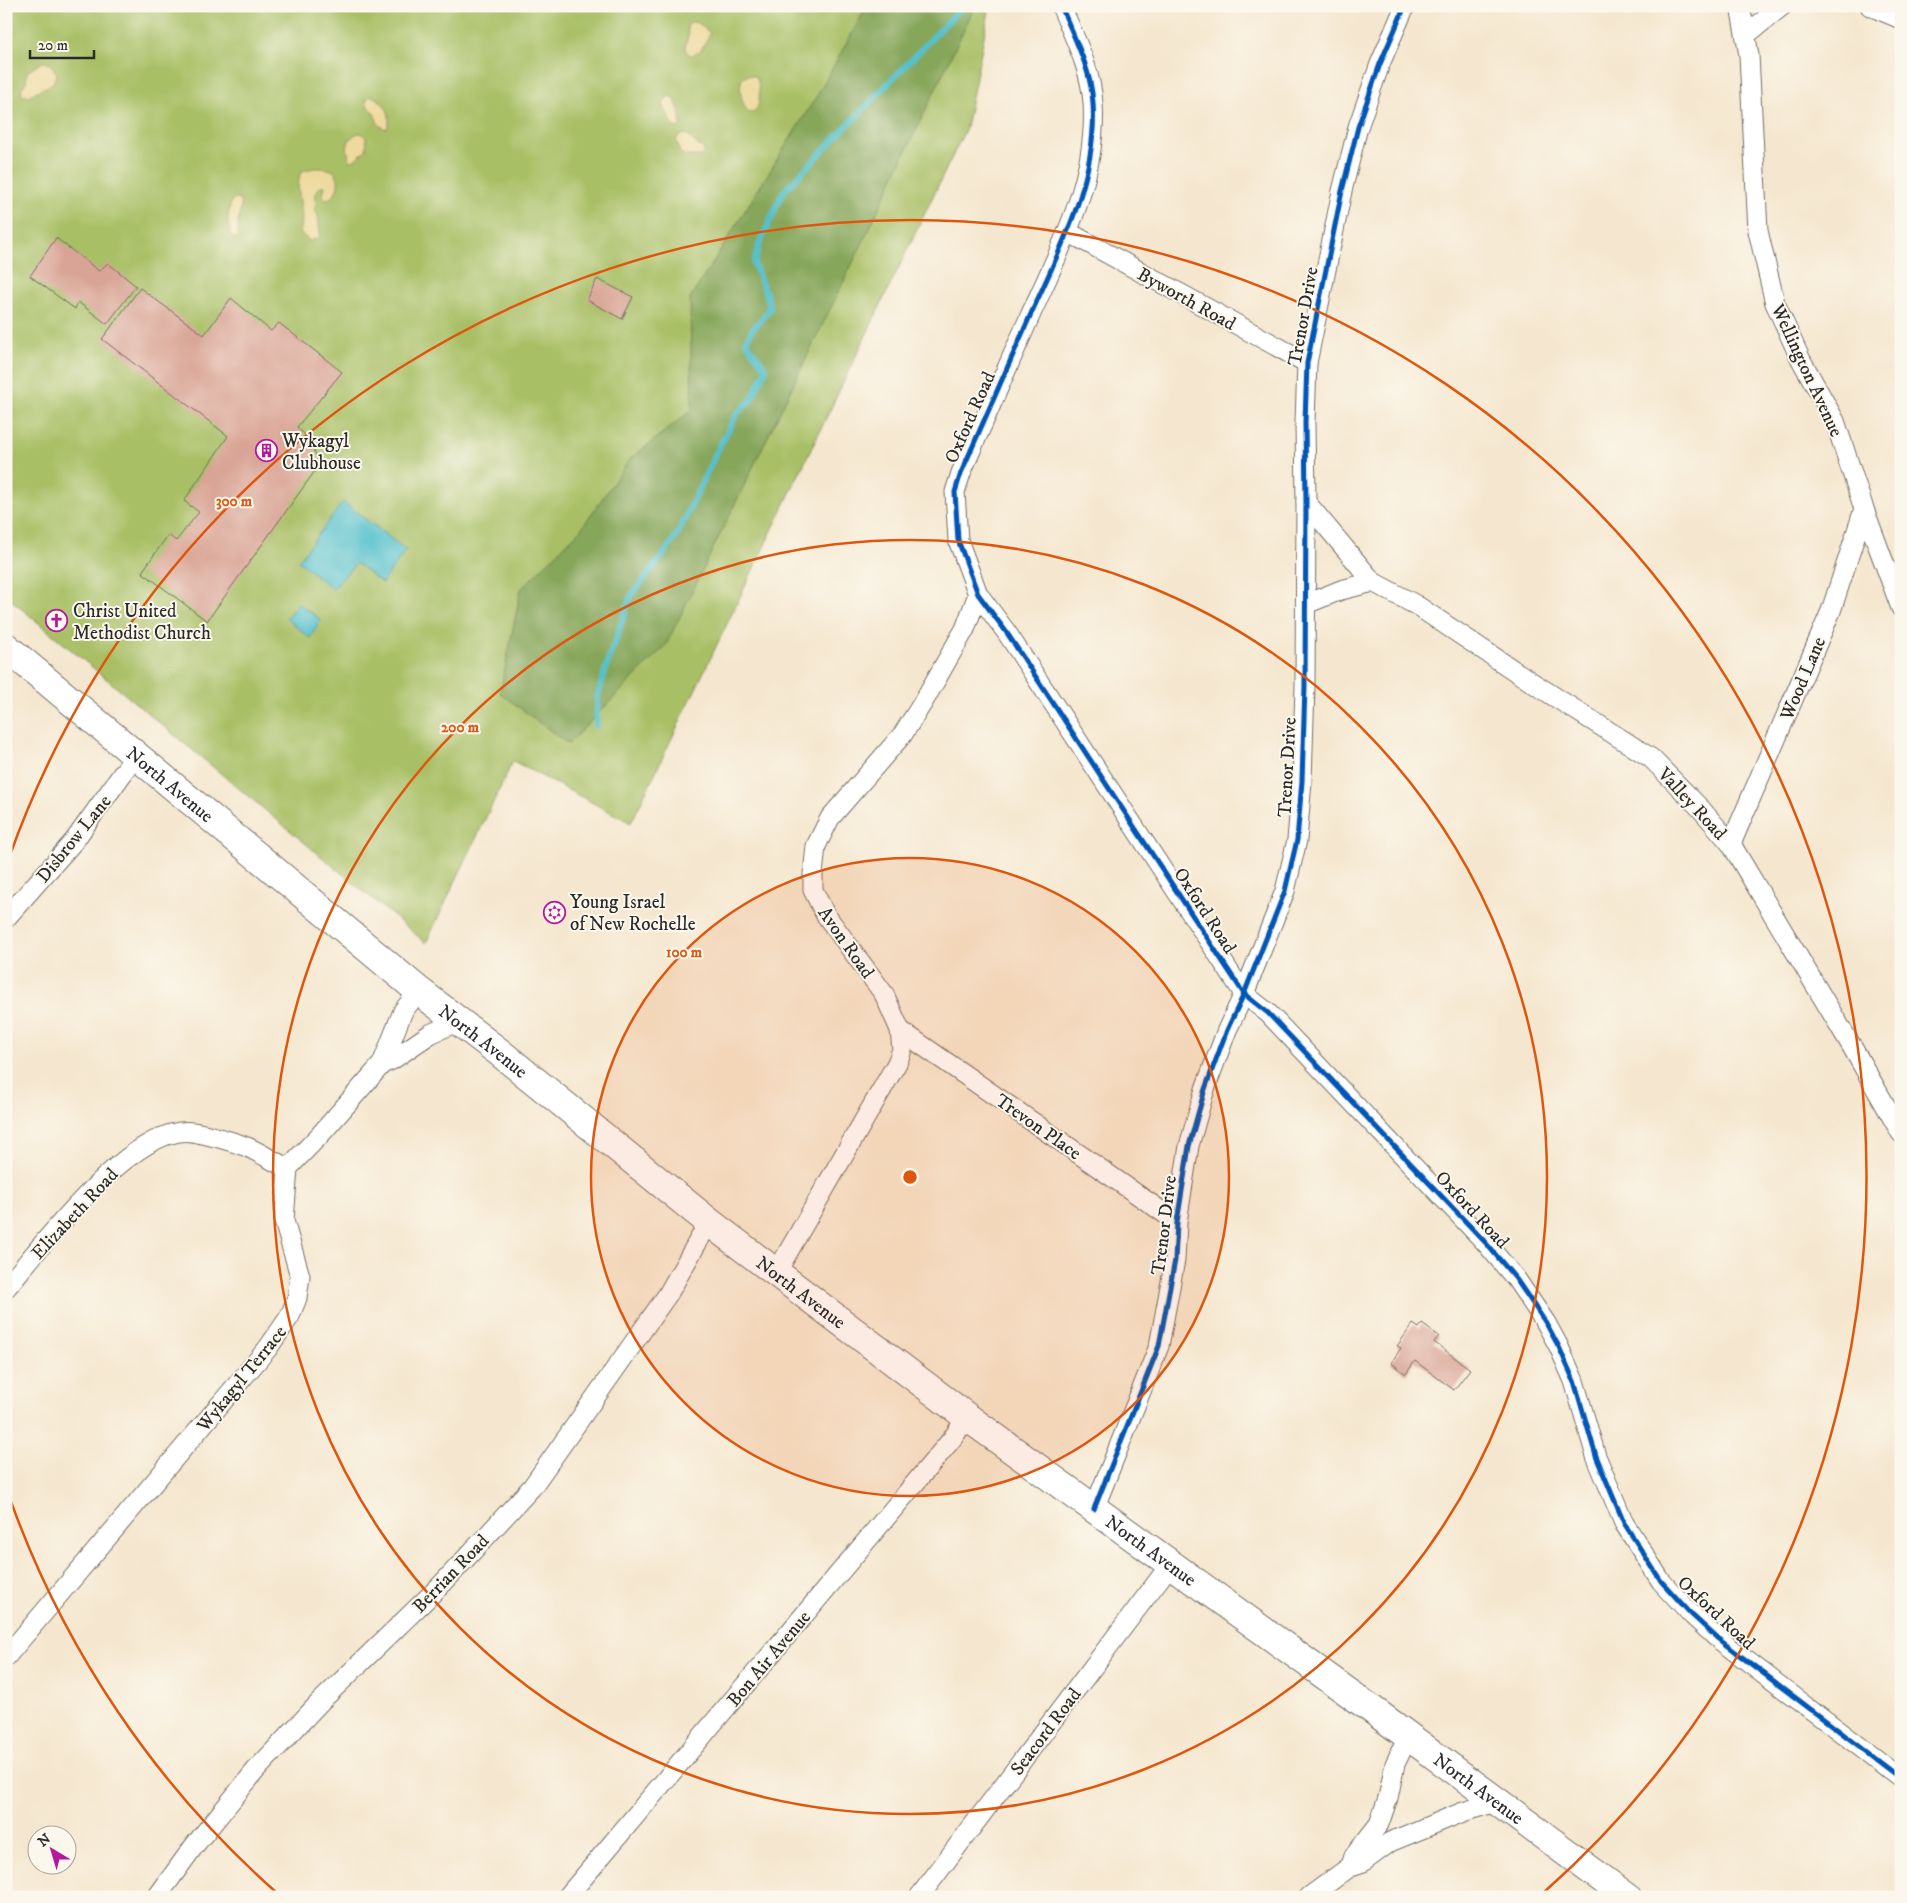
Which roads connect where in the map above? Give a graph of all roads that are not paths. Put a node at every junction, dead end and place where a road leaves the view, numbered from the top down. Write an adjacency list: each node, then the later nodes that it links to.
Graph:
1 (1061, 6): 8 (street, Oxford Road)
2 (1405, 6): 9 (street, Trenor Drive)
3 (1740, 6): 7 (street, Wellington Avenue)
4 (1782, 6): 7 (street)
5 (1870, 6): 6 (street)
6 (1901, 19)
7 (1747, 34): 11 (street, Wellington Avenue)
8 (1068, 232): 9 (street, Byworth Road); 13 (street, Oxford Road)
9 (1307, 363): 10 (street, Trenor Drive)
10 (1306, 502): 12 (street, Valley Road); 14 (street, Trenor Drive)
11 (1864, 509): 15 (street, Wellington Avenue); 18 (street, Wood Lane)
12 (1373, 582): 14 (street); 18 (street, Valley Road)
13 (978, 594): 21 (street, Oxford Road); 23 (street, Avon Road)
14 (1306, 604): 21 (street, Trenor Drive)
15 (1901, 608)
16 (6, 646): 17 (main road, North Avenue)
17 (136, 755): 19 (street, Disbrow Lane); 20 (main road, North Avenue)
18 (1730, 844): 25 (street, Valley Road)
19 (6, 918)
20 (419, 990): 22 (main road, North Avenue); 24 (street)
21 (1244, 994): 28 (street, Trenor Drive); 36 (street, Oxford Road)
22 (458, 1021): 24 (street); 27 (main road, North Avenue)
23 (900, 1030): 28 (street, Trevon Place); 29 (street, Avon Road)
24 (382, 1064): 26 (street)
25 (1901, 1133)
26 (288, 1168): 30 (street, Elizabeth Road); 34 (street, Wykagyl Terrace)
27 (709, 1222): 29 (main road, North Avenue); 39 (street, Berrian Road)
28 (1177, 1222): 32 (street, Trenor Drive)
29 (776, 1273): 31 (main road, North Avenue)
30 (6, 1288)
31 (967, 1417): 32 (main road, North Avenue); 40 (street, Bon Air Avenue)
32 (1094, 1509): 33 (main road, North Avenue)
33 (1170, 1564): 35 (main road, North Avenue); 41 (street, Seacord Road)
34 (6, 1657)
35 (1408, 1737): 37 (main road, North Avenue); 38 (street)
36 (1901, 1778)
37 (1496, 1802): 38 (street); 43 (main road, North Avenue)
38 (1351, 1866): 42 (street)
39 (157, 1897)
40 (567, 1897)
41 (919, 1897)
42 (1309, 1897)
43 (1627, 1897)

